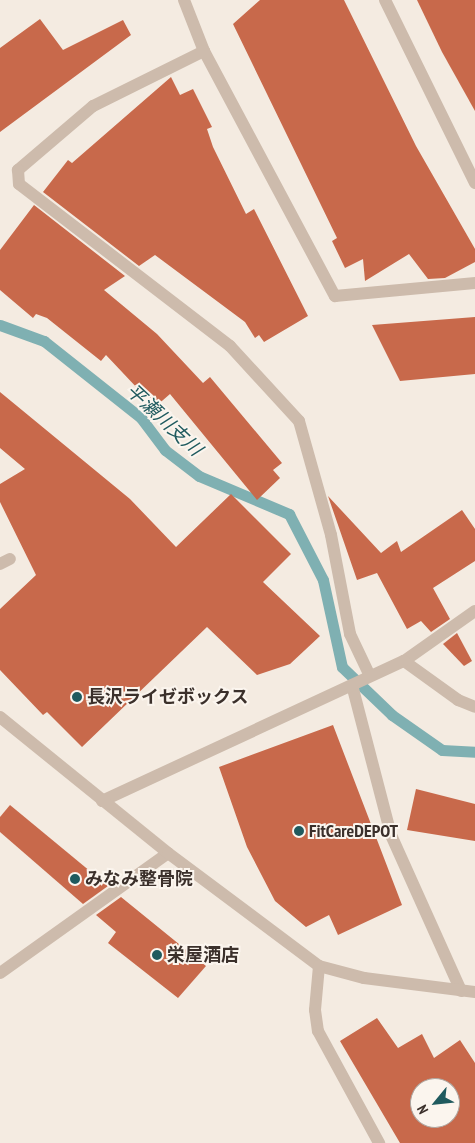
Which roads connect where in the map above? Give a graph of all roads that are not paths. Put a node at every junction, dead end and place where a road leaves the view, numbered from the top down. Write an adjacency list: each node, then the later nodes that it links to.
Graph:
1 (184, 0): 3 (street)
2 (385, 0): 4 (street)
3 (204, 51): 5 (street); 8 (street)
4 (475, 183)
5 (475, 283)
6 (475, 611): 7 (street)
7 (404, 661): 8 (street); 10 (street)
8 (368, 675): 9 (street)
9 (352, 686): 12 (street); 16 (street)
10 (475, 707)
11 (0, 717): 12 (street)
12 (102, 801): 13 (street)
13 (168, 853): 14 (street); 15 (street)
14 (319, 966): 16 (street); 18 (street)
15 (0, 973)
16 (461, 991): 17 (street)
17 (475, 992)
18 (379, 1143)

